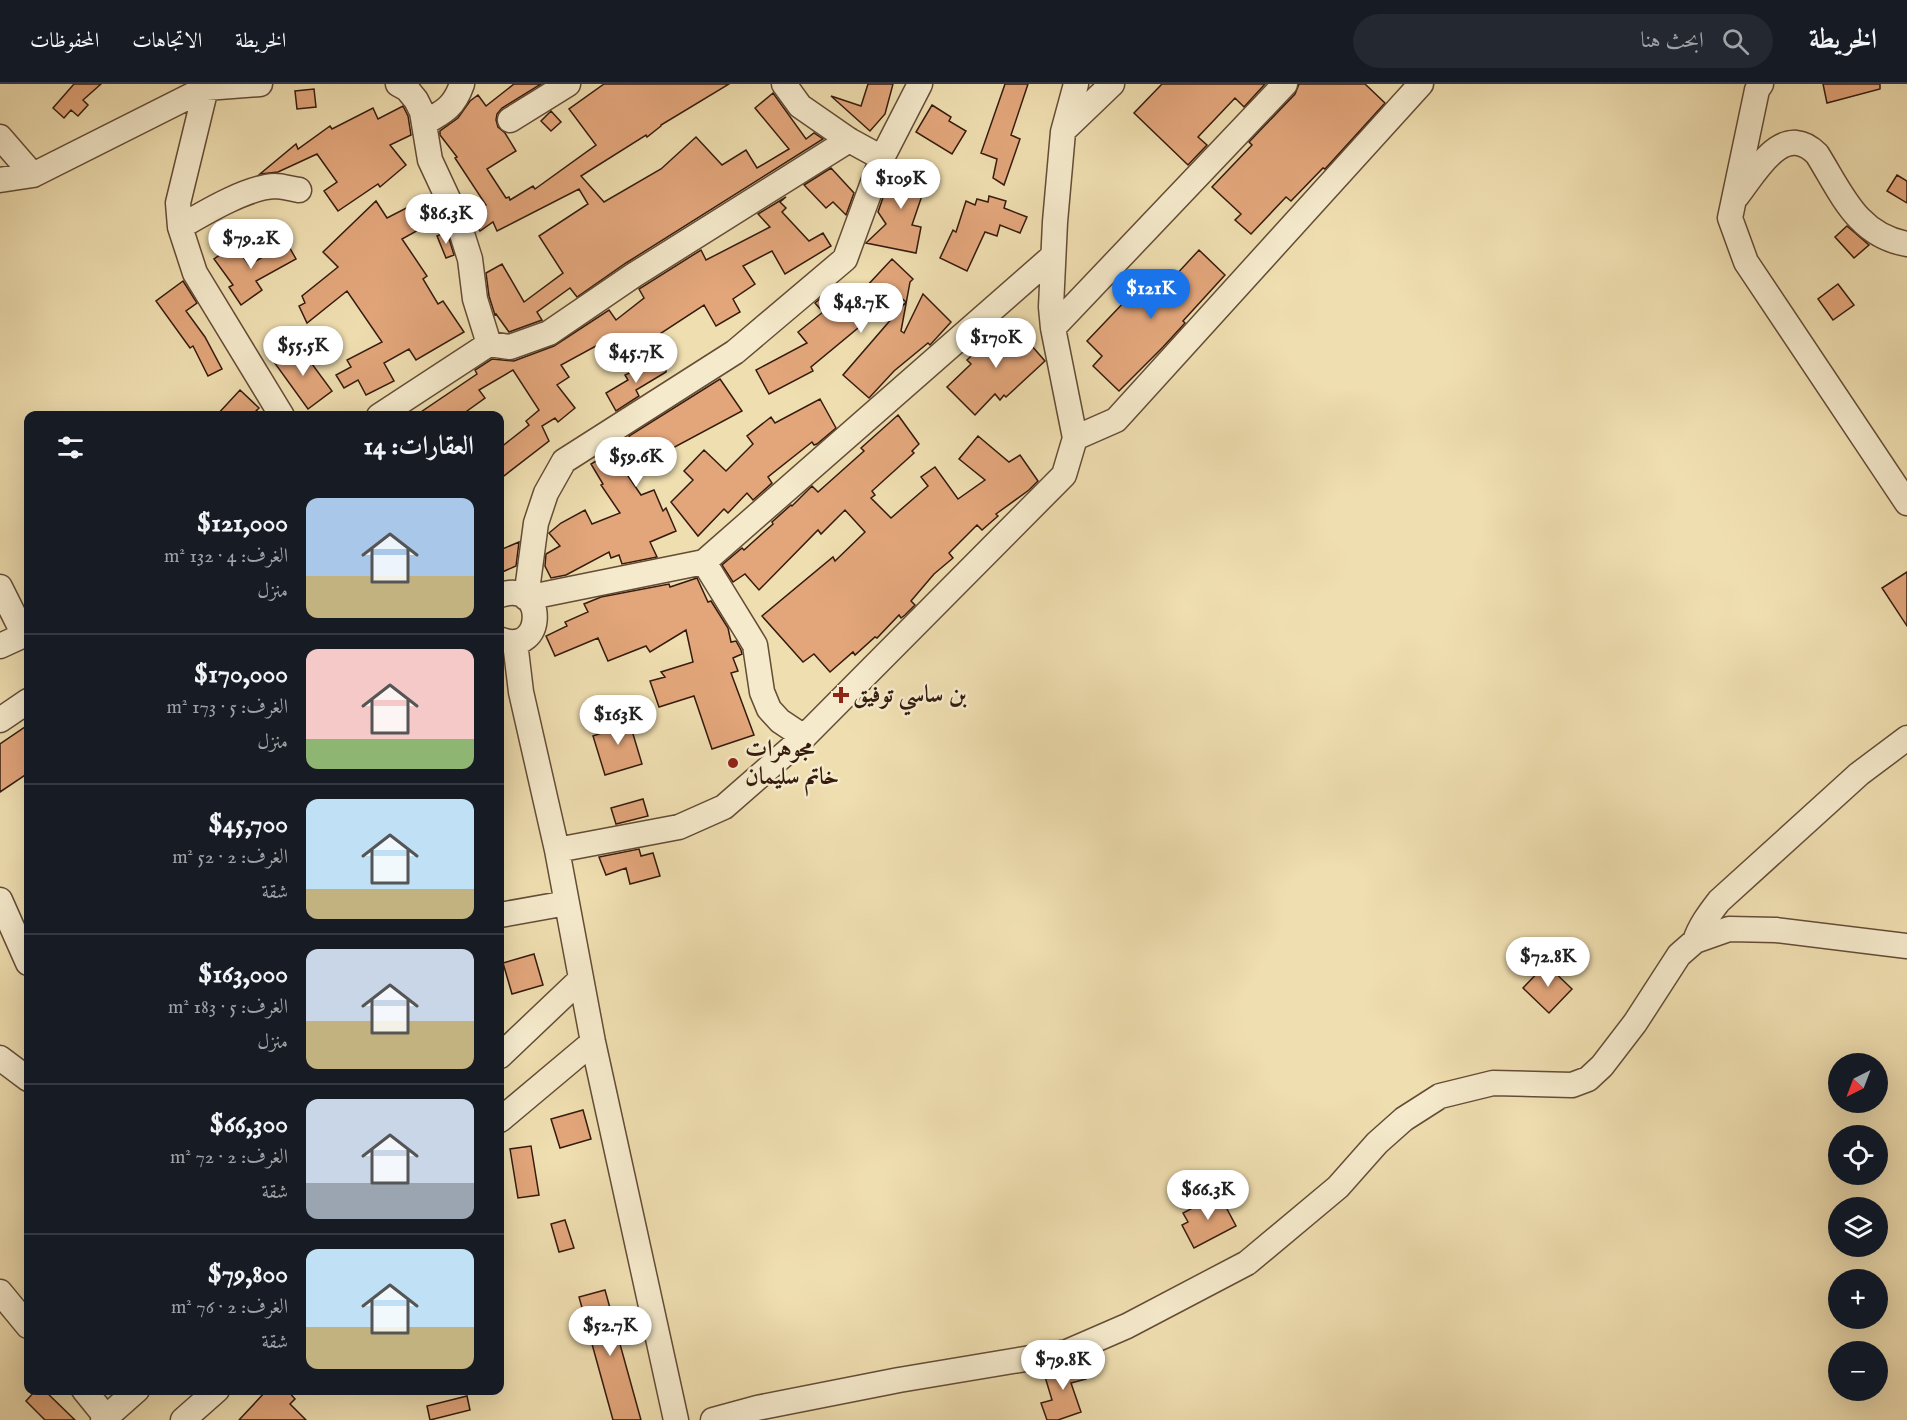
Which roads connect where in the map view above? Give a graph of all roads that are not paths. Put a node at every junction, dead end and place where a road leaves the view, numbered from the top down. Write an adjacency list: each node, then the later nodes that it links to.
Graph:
1 (260, 84): 12 (street)
2 (398, 84): 14 (street)
3 (462, 84): 14 (street)
4 (568, 84): 13 (street)
5 (784, 84): 17 (street)
6 (920, 84): 18 (street)
7 (1076, 84): 15 (street)
8 (1112, 84): 15 (street)
9 (1285, 84): 26 (street)
10 (1421, 84): 30 (street)
11 (1761, 84): 22 (street)
12 (205, 86): 19 (street); 23 (street)
13 (510, 120)
14 (424, 123): 27 (street)
15 (1063, 132): 25 (street)
16 (0, 137): 19 (street)
17 (849, 140): 18 (street); 27 (street)
18 (882, 158): 35 (street)
19 (33, 175): 20 (street)
20 (0, 180)
21 (299, 190): 23 (street)
22 (1734, 199): 24 (street); 31 (street)
23 (180, 227): 28 (street)
24 (1907, 244)
25 (1053, 255): 26 (street); 32 (street)
26 (1053, 328): 30 (street)
27 (489, 344): 29 (street)
28 (279, 411)
29 (387, 411)
30 (1075, 438): 42 (street)
31 (1907, 503)
32 (704, 562): 35 (street); 42 (street)
33 (0, 586): 36 (street)
34 (504, 594): 35 (street)
35 (526, 598): 38 (street)
36 (24, 632)
37 (24, 637): 39 (street)
38 (507, 641): 44 (street)
39 (0, 646)
40 (24, 704): 41 (street)
41 (0, 720)
42 (804, 737): 44 (street)
43 (1907, 738): 48 (street)
44 (557, 849): 46 (street)
45 (0, 900): 50 (street)
46 (567, 903): 47 (street); 51 (street)
47 (504, 914)
48 (1695, 941): 49 (street); 65 (street)
49 (1907, 946)
50 (24, 954)
51 (581, 979): 52 (street); 53 (street)
52 (593, 1042): 56 (street); 64 (street)
53 (504, 1052)
54 (0, 1058): 55 (street)
55 (24, 1076)
56 (504, 1117)
57 (0, 1292): 58 (street)
58 (24, 1321)
59 (88, 1395): 62 (street)
60 (131, 1395): 62 (street)
61 (211, 1395): 63 (street)
62 (105, 1419)
63 (183, 1420)
64 (676, 1420)
65 (713, 1420)

